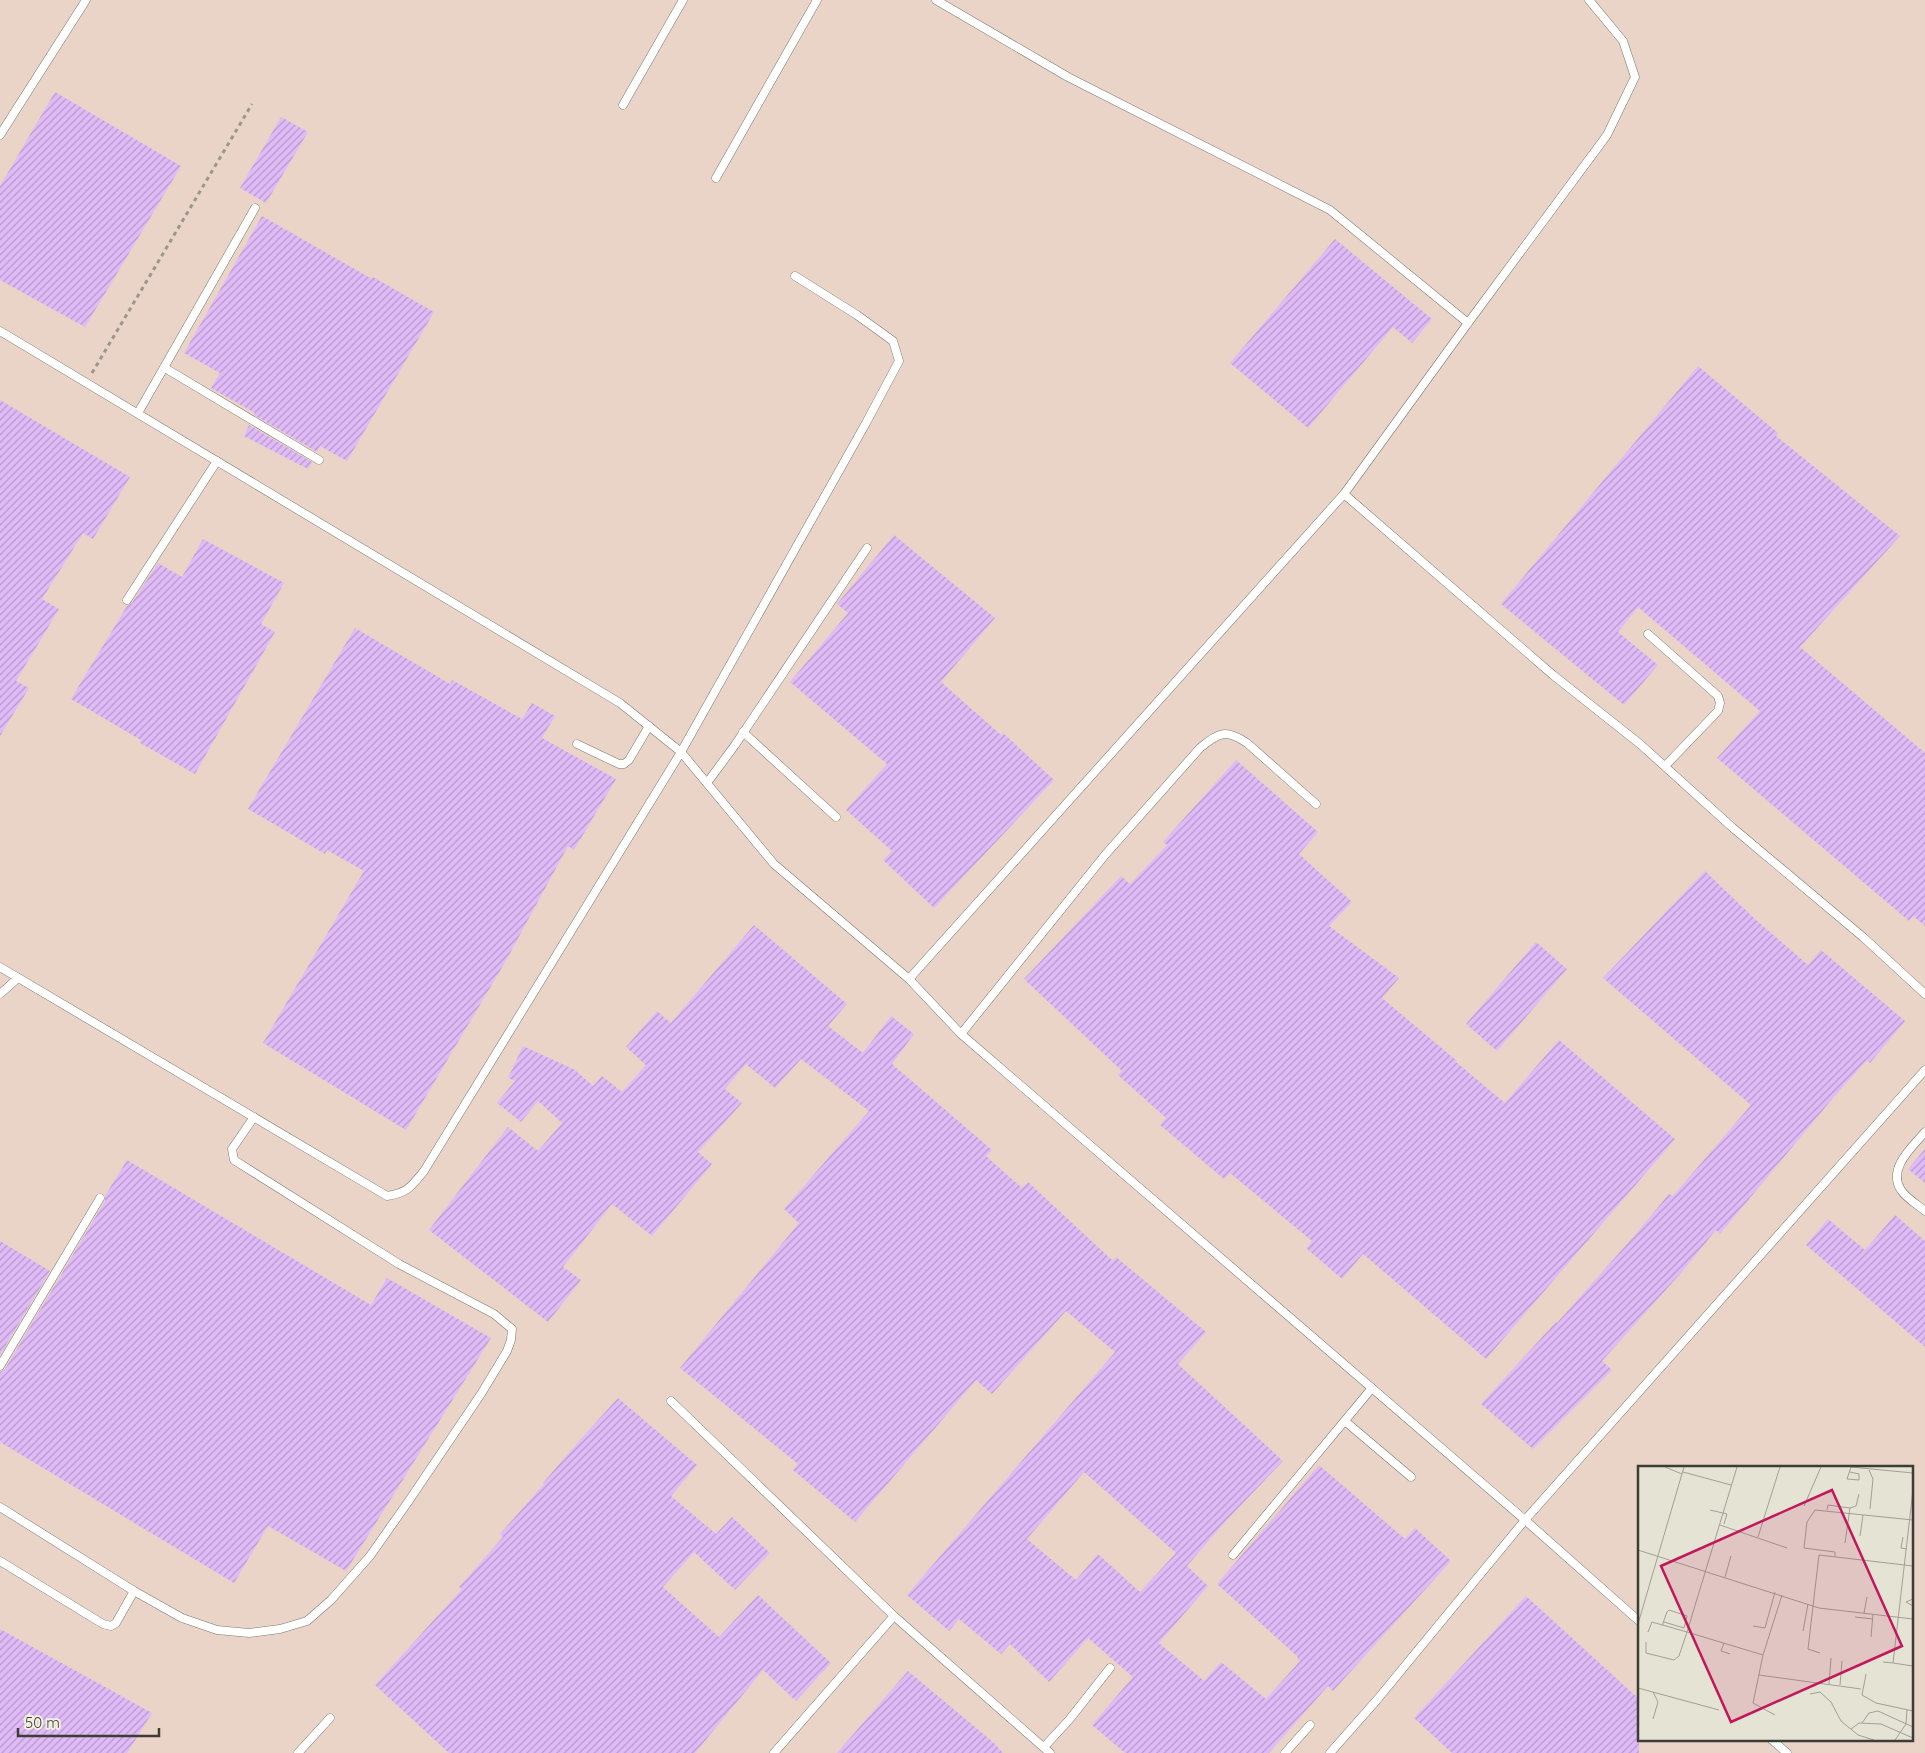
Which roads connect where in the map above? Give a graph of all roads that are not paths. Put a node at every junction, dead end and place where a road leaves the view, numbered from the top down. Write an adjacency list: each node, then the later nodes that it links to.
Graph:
1 (86, 0): 7 (lane)
2 (684, 0): 6 (lane)
3 (818, 0): 8 (lane)
4 (936, 0): 11 (lane)
5 (1589, 0): 11 (lane)
6 (623, 105)
7 (0, 135)
8 (716, 178)
9 (254, 208): 13 (lane)
10 (795, 276): 24 (lane)
11 (1468, 323): 17 (lane)
12 (0, 330): 14 (lane)
13 (164, 368): 14 (lane); 15 (lane)
14 (138, 413): 16 (lane)
15 (320, 460)
16 (216, 461): 19 (lane); 21 (lane)
17 (1344, 494): 25 (lane); 31 (lane)
18 (867, 548): 22 (lane)
19 (127, 600)
20 (1648, 634): 25 (lane)
21 (649, 726): 23 (lane); 24 (lane)
22 (742, 732): 26 (lane); 28 (lane)
23 (577, 744)
24 (681, 752): 26 (lane); 36 (lane)
25 (1664, 766): 33 (lane)
26 (707, 783): 31 (lane)
27 (1316, 804): 34 (lane)
28 (836, 817)
29 (0, 967): 30 (lane)
30 (18, 978): 32 (lane); 36 (lane)
31 (909, 979): 34 (lane)
32 (0, 994)
33 (1925, 994)
34 (961, 1034): 41 (lane)
35 (1925, 1070): 46 (lane)
36 (254, 1117): 49 (lane)
37 (1925, 1132): 39 (lane)
38 (100, 1198): 40 (lane)
39 (1925, 1211)
40 (0, 1366)
41 (1372, 1388): 43 (lane); 46 (lane)
42 (672, 1401): 50 (lane)
43 (1346, 1422): 44 (lane); 47 (lane)
44 (1411, 1477)
45 (0, 1507): 49 (lane)
46 (1525, 1520): 51 (lane); 61 (lane)
47 (1232, 1554)
48 (0, 1561): 49 (lane)
49 (134, 1591)
50 (894, 1616): 56 (lane); 58 (lane)
51 (1638, 1620)
52 (1110, 1668): 56 (lane)
53 (330, 1718): 57 (lane)
54 (1310, 1725): 60 (lane)
55 (1772, 1740): 62 (lane)
56 (1044, 1747): 59 (lane)
57 (298, 1753)
58 (774, 1753)
59 (1050, 1753)
60 (1285, 1753)
61 (1330, 1753)
62 (1787, 1753)

